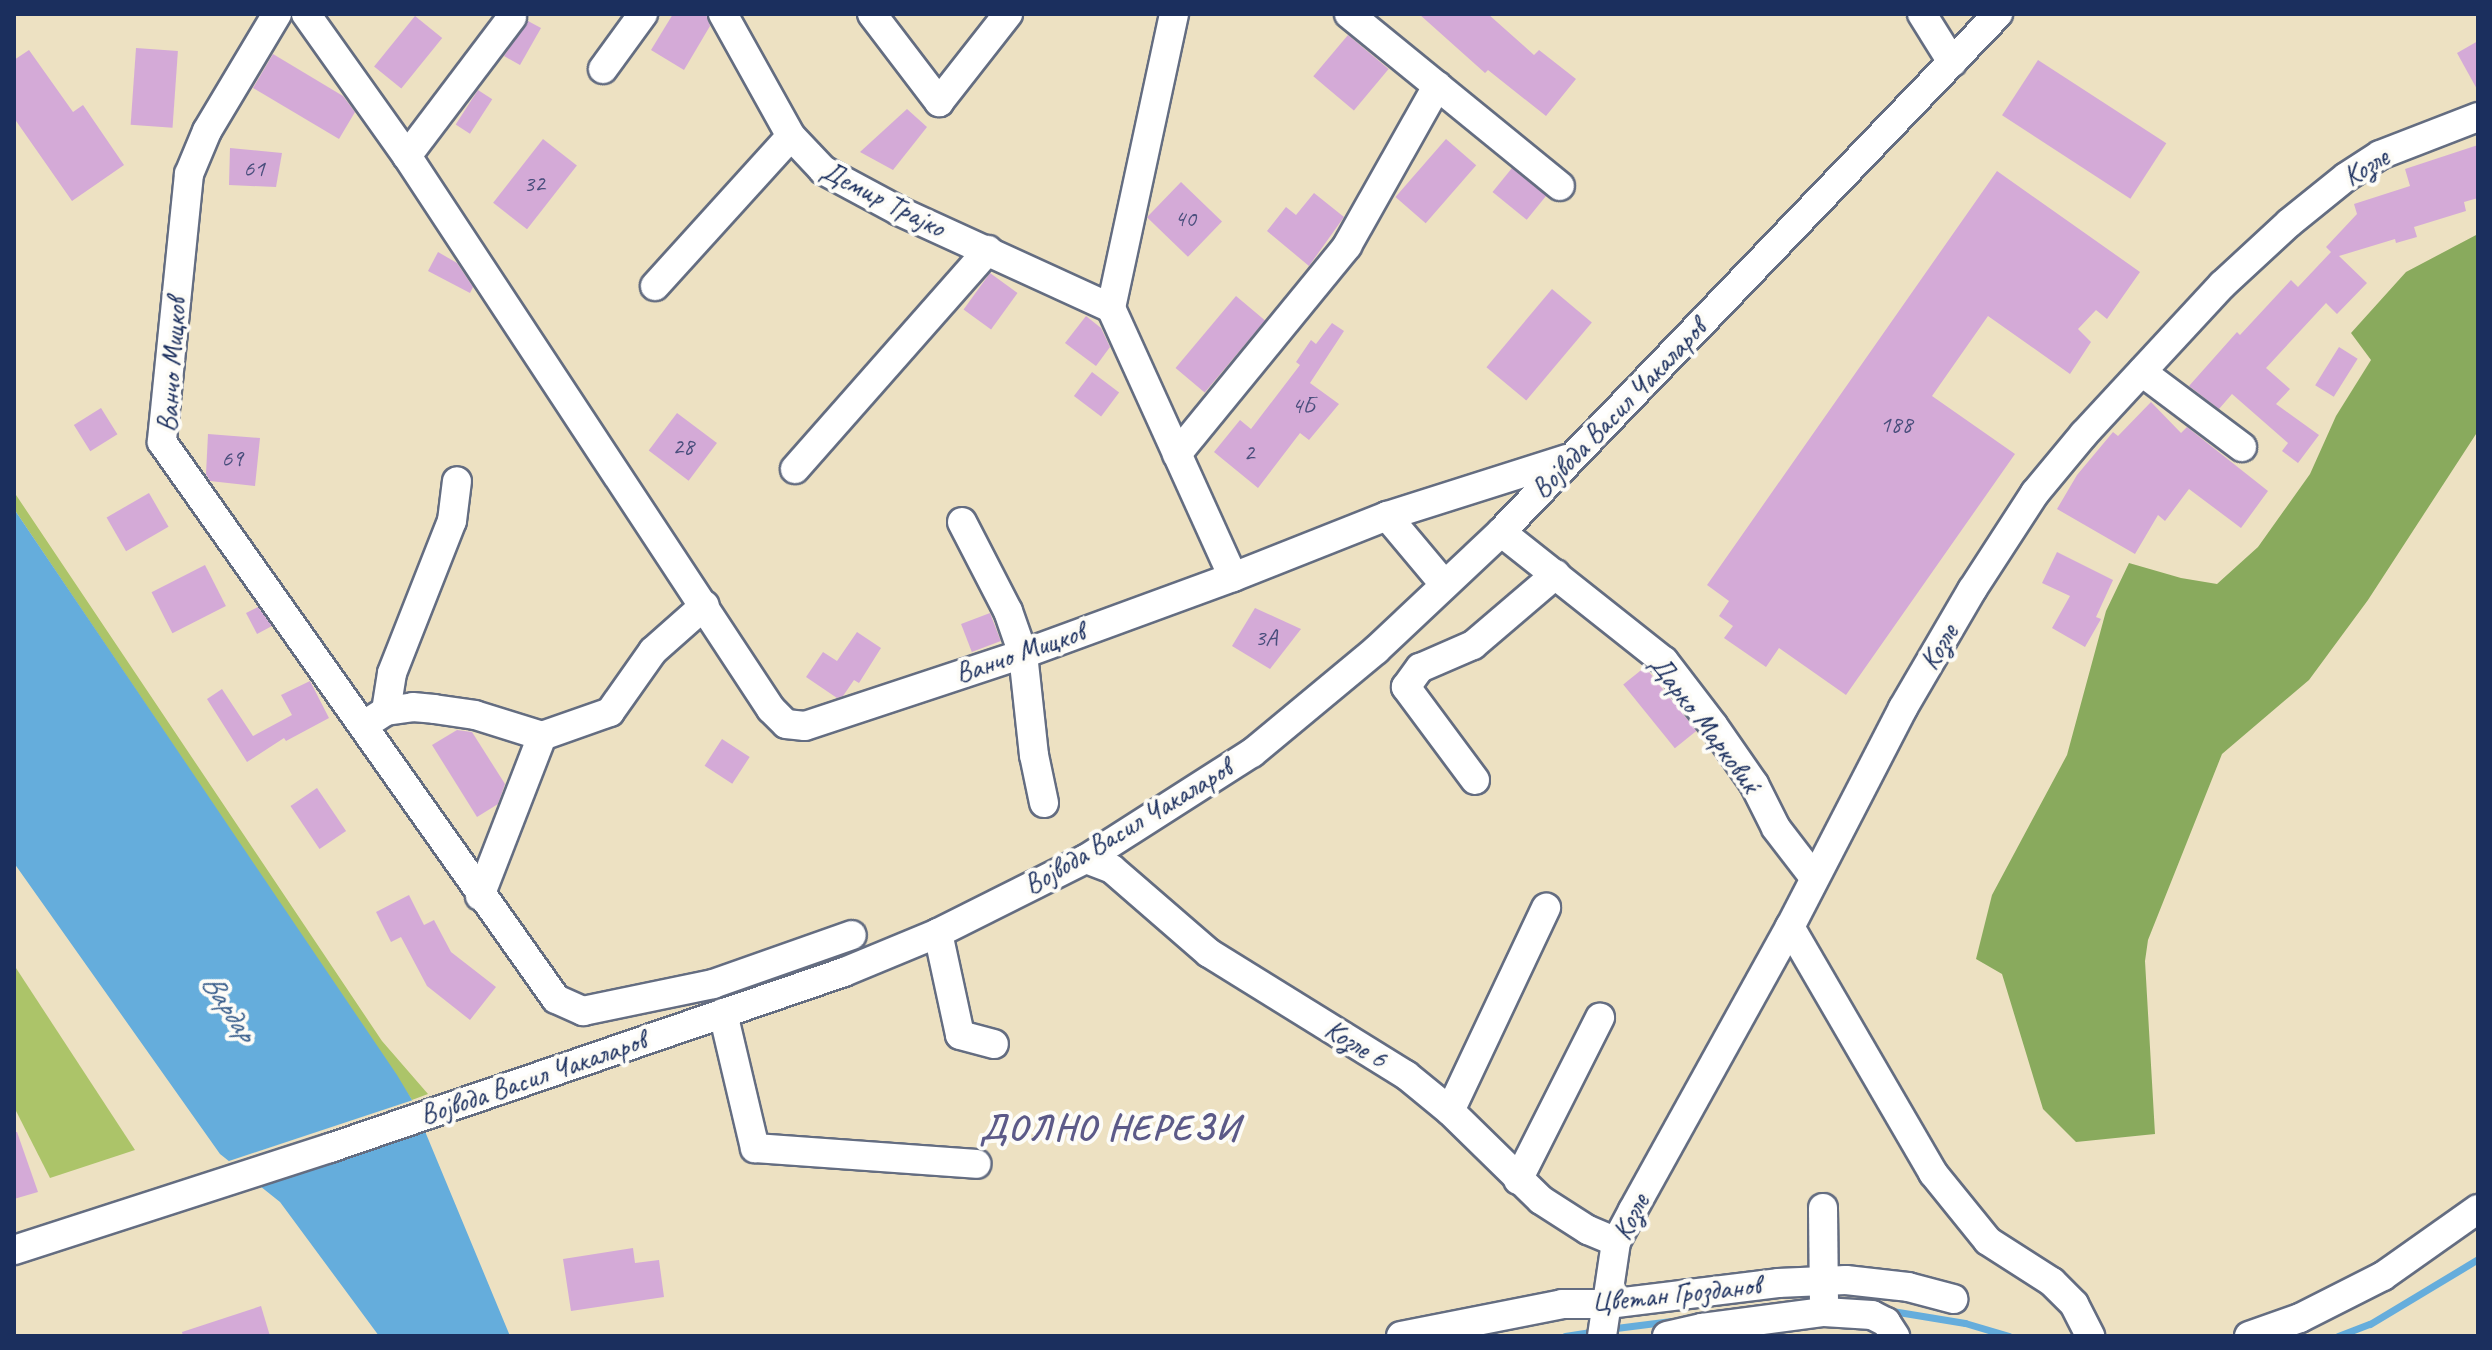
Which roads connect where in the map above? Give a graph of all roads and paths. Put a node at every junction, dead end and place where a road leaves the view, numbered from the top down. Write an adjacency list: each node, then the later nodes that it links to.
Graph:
1 (277, 14): 36 (street, Ванчо Мицков)
2 (306, 14): 17 (street, Ванчо Мицков)
3 (643, 14): 13 (street)
4 (723, 14): 16 (street, Демир Трајко)
5 (872, 14): 6 (street)
6 (1008, 14)
7 (1174, 14): 21 (street)
8 (1349, 14): 14 (street)
9 (1922, 14): 12 (street)
10 (1998, 14): 12 (street, Војвода Васил Чакаларов)
11 (512, 17): 17 (street)
12 (1952, 62): 25 (street, Војвода Васил Чакаларов)
13 (603, 69)
14 (1437, 86): 18 (street); 24 (street)
15 (2478, 117): 22 (street, Козле)
16 (791, 136): 19 (street, Демир Трајко); 20 (street)
17 (407, 156): 34 (street, Ванчо Мицков)
18 (1560, 186)
19 (988, 250): 21 (street, Демир Трајко); 26 (street)
20 (655, 286)
21 (1111, 308): 24 (street)
22 (2142, 372): 23 (street); 41 (street, Козле)
23 (2242, 447)
24 (1177, 454): 32 (street)
25 (1572, 458): 28 (street, Ванчо Мицков); 30 (street, Војвода Васил Чакаларов)
26 (795, 469)
27 (457, 481): 36 (street)
28 (1387, 516): 32 (street, Ванчо Мицков); 33 (street)
29 (962, 522): 35 (street)
30 (1501, 532): 31 (street, Дарко Марковиќ); 33 (street, Војвода Васил Чакаларов)
31 (1556, 574): 38 (street); 41 (street, Дарко Марковиќ)
32 (1233, 577): 35 (street, Ванчо Мицков)
33 (1444, 584): 40 (street, Војвода Васил Чакаларов)
34 (705, 605): 35 (street, Ванчо Мицков); 37 (street)
35 (1023, 654): 39 (street)
36 (376, 718): 37 (street); 42 (street, Ванчо Мицков)
37 (542, 736): 42 (street)
38 (1475, 780)
39 (1044, 803)
40 (1086, 859): 45 (street, Војвода Васил Чакаларов); 50 (street, Козле 6)
41 (1813, 876): 44 (street, Козле)
42 (480, 896): 46 (street, Ванчо Мицков)
43 (1546, 908): 50 (street)
44 (1790, 927): 55 (street, Козле); 61 (street)
45 (938, 933): 47 (street, Војвода Васил Чакаларов); 49 (street)
46 (852, 935)
47 (723, 1013): 51 (street); 56 (street, Војвода Васил Чакаларов)
48 (1600, 1018): 52 (street)
49 (994, 1044)
50 (1450, 1111): 52 (street, Козле 6)
51 (976, 1164)
52 (1518, 1180): 55 (street, Козле 6)
53 (1823, 1208): 57 (street)
54 (2478, 1209): 66 (street)
55 (1616, 1242): 59 (street, Козле)
56 (14, 1250)
57 (1824, 1280): 58 (street, Цветан Грозданов); 59 (street, Цветан Грозданов); 60 (street)
58 (1953, 1299)
59 (1608, 1304): 62 (street, Цветан Грозданов); 63 (street, Козле)
60 (1824, 1312): 64 (street); 65 (street)
61 (2095, 1335)
62 (1401, 1336)
63 (1602, 1336)
64 (1667, 1336)
65 (1895, 1336)
66 (2249, 1336)

